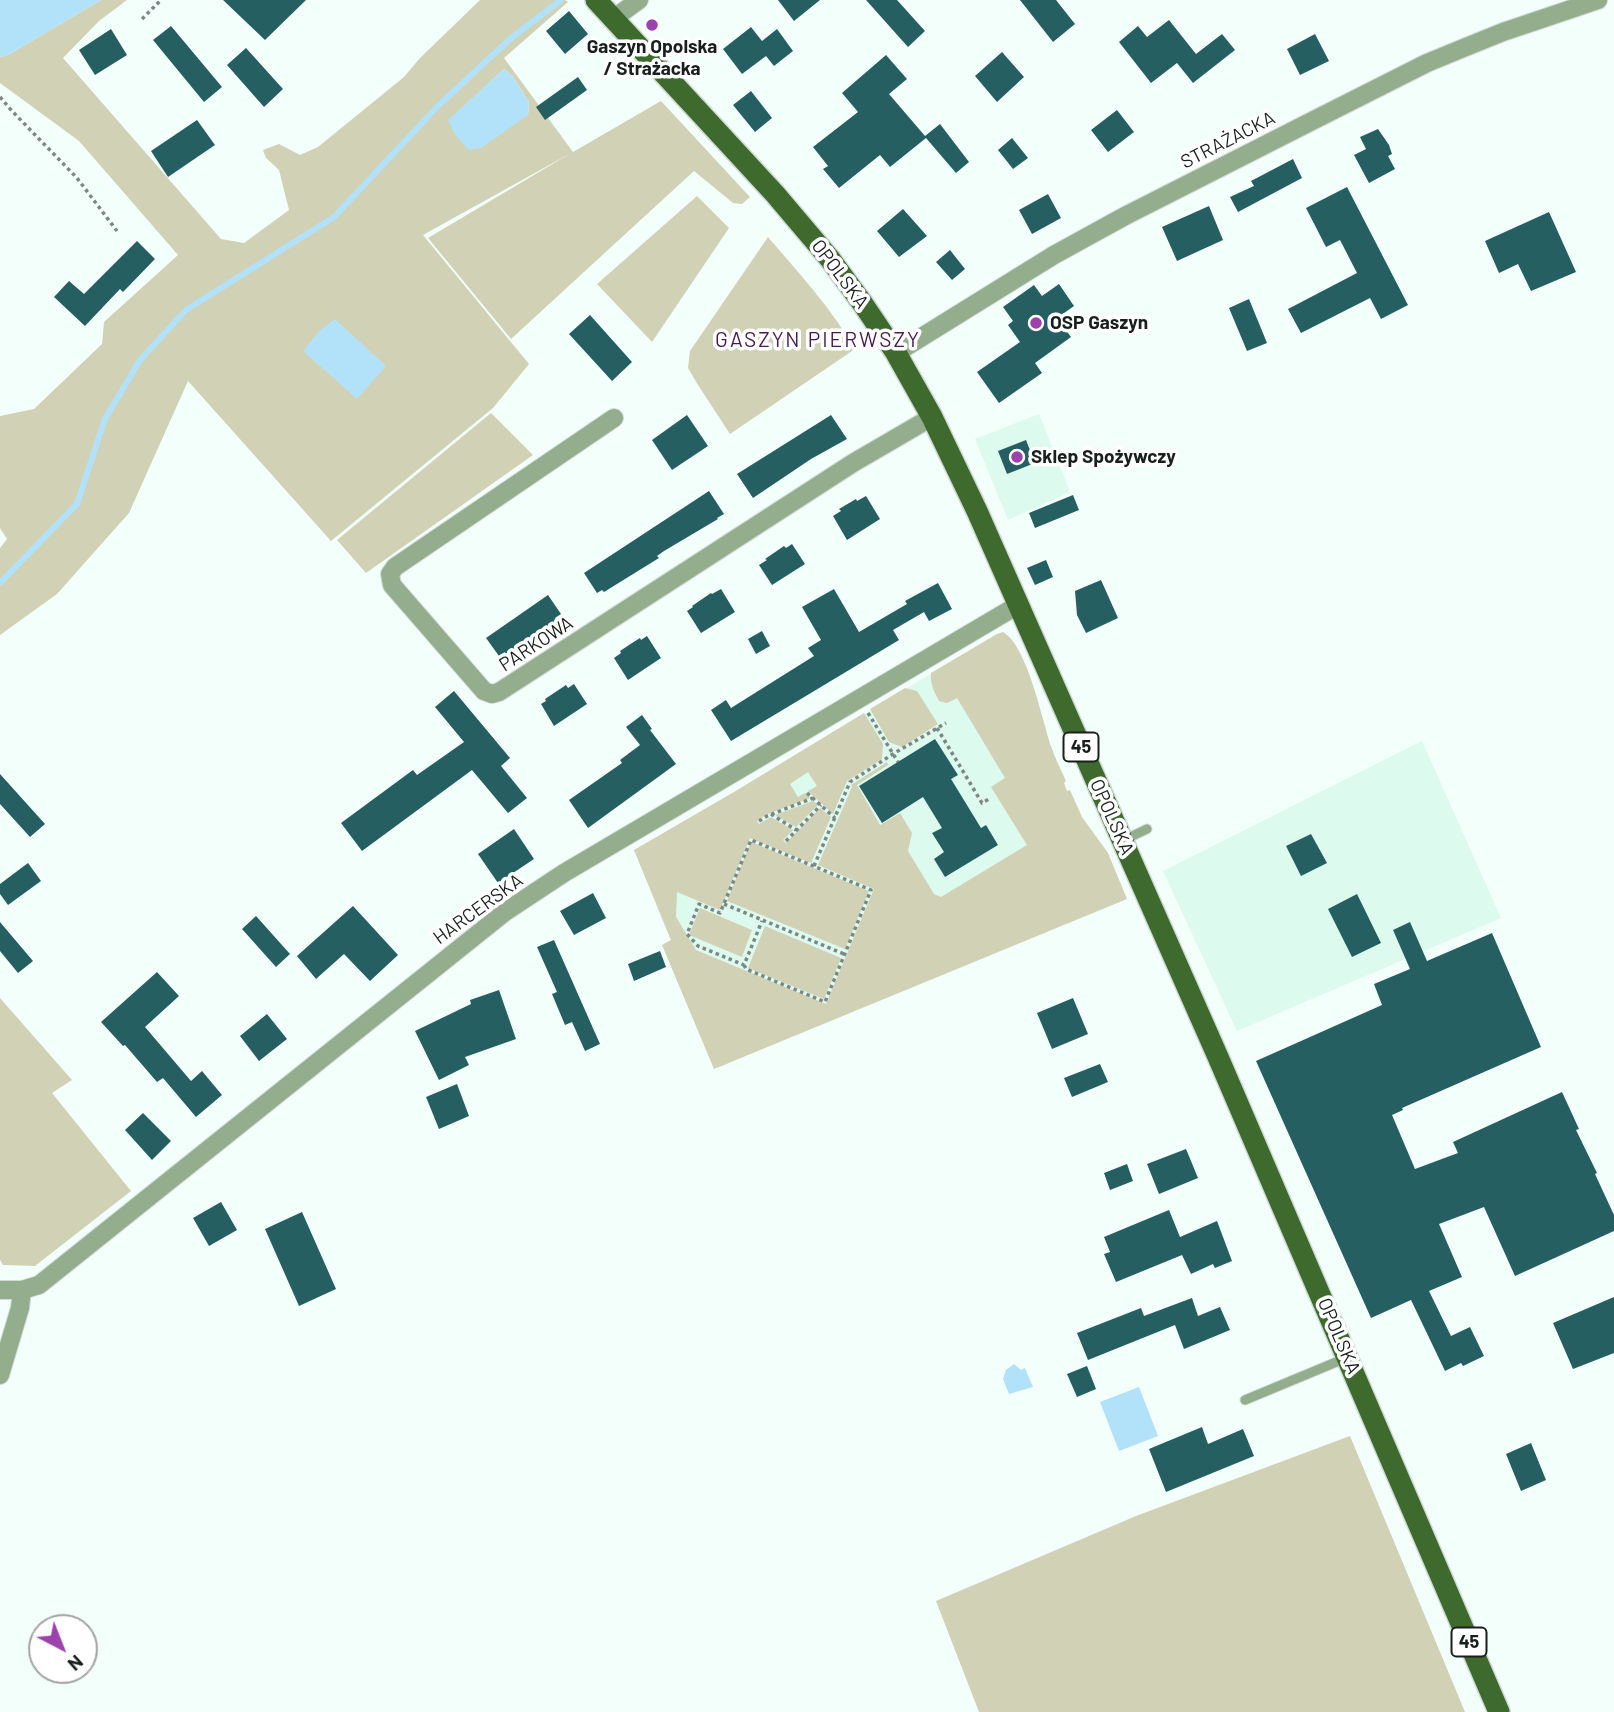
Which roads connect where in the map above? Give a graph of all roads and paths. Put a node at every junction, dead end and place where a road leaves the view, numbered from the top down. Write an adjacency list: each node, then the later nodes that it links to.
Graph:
1 (160, 0): 5 (path)
2 (596, 0): 6 (main road, OPOLSKA / 45)
3 (639, 0): 6 (street)
4 (1598, 0): 9 (street, STRAŻACKA)
5 (142, 19)
6 (613, 19): 9 (main road, OPOLSKA / 45)
7 (0, 97): 8 (path)
8 (117, 231)
9 (896, 353): 11 (main road, OPOLSKA / 45)
10 (614, 418): 11 (street, PARKOWA)
11 (932, 418): 12 (main road, OPOLSKA / 45)
12 (1018, 605): 28 (main road, OPOLSKA / 45); 35 (street, HARCERSKA)
13 (866, 708): 16 (path)
14 (946, 723): 15 (path)
15 (937, 728): 16 (path); 20 (path)
16 (893, 754): 17 (path); 23 (path)
17 (898, 762)
18 (807, 793): 19 (path)
19 (813, 798): 21 (path); 22 (path)
20 (990, 798)
21 (821, 805): 23 (path); 26 (path)
22 (771, 814): 24 (path); 26 (path)
23 (835, 818): 29 (path)
24 (759, 821)
25 (1147, 829): 28 (lane)
26 (796, 830): 27 (path)
27 (786, 841)
28 (1122, 841): 36 (main road, OPOLSKA / 45)
29 (814, 866): 30 (path); 32 (path)
30 (724, 904): 31 (path); 33 (path)
31 (762, 921): 32 (path); 33 (path)
32 (844, 954): 33 (path)
33 (744, 965)
34 (0, 1290): 35 (street, HARCERSKA)
35 (22, 1290): 37 (street)
36 (1348, 1357): 38 (lane); 39 (main road, OPOLSKA / 45)
37 (0, 1376)
38 (1245, 1400)
39 (1499, 1712)

